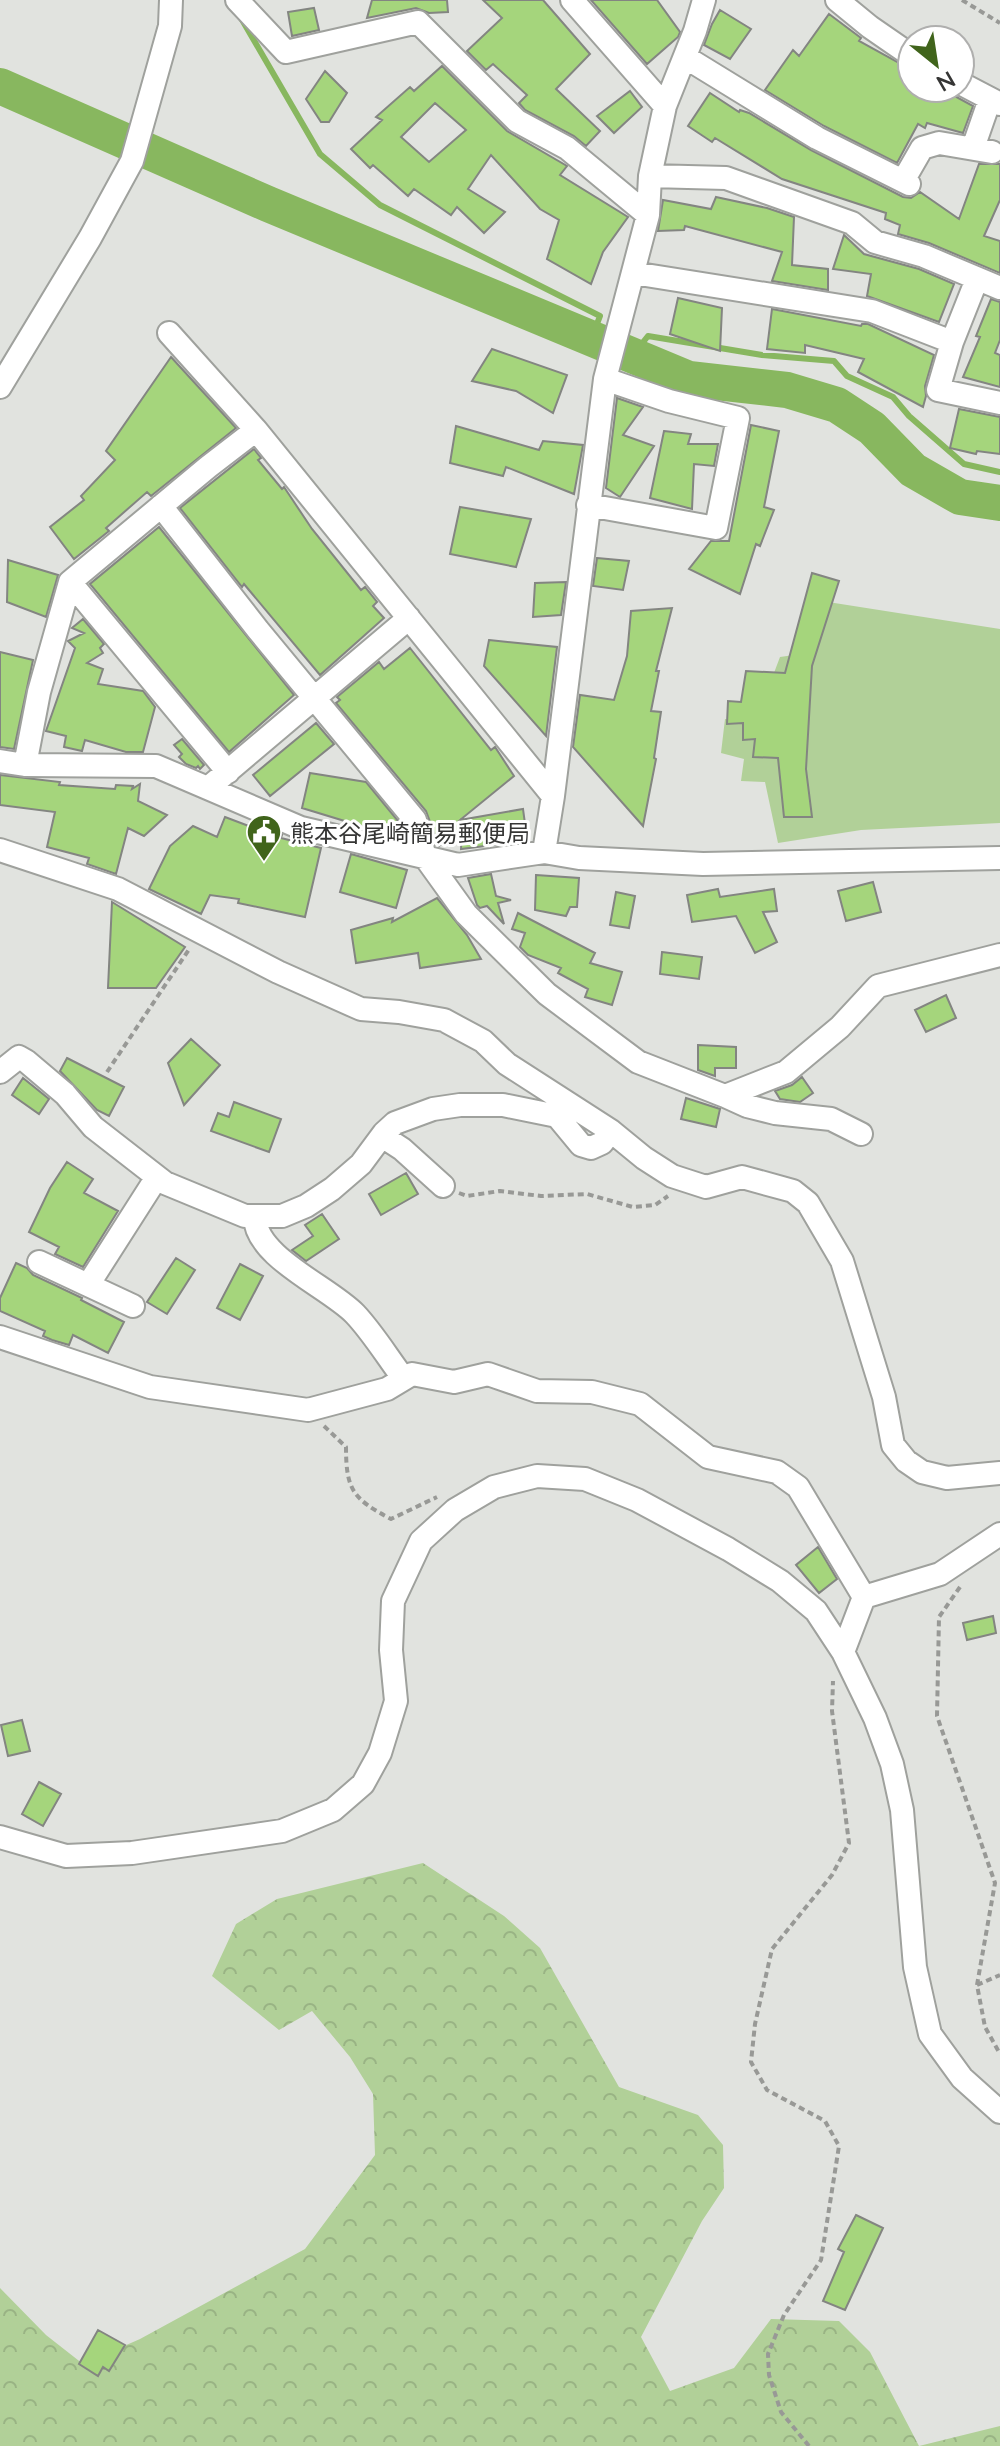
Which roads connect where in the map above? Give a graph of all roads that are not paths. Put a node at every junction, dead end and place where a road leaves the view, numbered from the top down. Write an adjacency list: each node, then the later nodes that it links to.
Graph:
1 (171, 0): 19 (street)
2 (237, 0): 12 (street)
3 (572, 0): 10 (street)
4 (704, 0): 7 (street)
5 (837, 0): 6 (street)
6 (896, 45)
7 (685, 57): 9 (street); 10 (street)
8 (976, 92): 9 (street)
9 (995, 102)
10 (665, 106): 11 (street)
11 (650, 176): 12 (street); 14 (street)
12 (648, 215): 13 (street)
13 (633, 273): 17 (street); 18 (street)
14 (977, 279): 15 (street); 17 (street)
15 (1000, 288)
16 (169, 333): 21 (street)
17 (952, 342): 20 (street)
18 (606, 377): 22 (street); 22 (street)
19 (0, 387)
20 (1000, 403)
21 (256, 430): 23 (street); 25 (street)
22 (588, 505): 31 (street)
23 (161, 506): 24 (street); 26 (street)
24 (70, 582): 28 (street); 29 (street)
25 (409, 618): 26 (street); 31 (street)
26 (314, 698): 29 (street); 34 (street)
27 (0, 761): 28 (street)
28 (25, 765): 30 (street)
29 (228, 772): 30 (street)
30 (208, 788): 34 (street)
31 (553, 796): 33 (street)
32 (0, 850): 39 (street)
33 (544, 852): 34 (street); 35 (street)
34 (425, 857): 38 (street)
35 (1000, 858)
36 (1000, 955): 38 (street)
37 (0, 1072): 42 (street)
38 (725, 1096): 40 (street)
39 (611, 1131): 41 (street); 50 (street)
40 (861, 1134)
41 (382, 1136): 43 (street); 44 (street)
42 (157, 1177): 44 (street); 46 (street)
43 (443, 1186)
44 (255, 1217): 49 (street)
45 (39, 1262): 46 (street)
46 (88, 1285): 47 (street)
47 (133, 1306)
48 (0, 1337): 49 (street)
49 (404, 1379): 52 (street)
50 (1000, 1473)
51 (1000, 1534): 52 (street)
52 (864, 1597): 53 (street)
53 (843, 1652): 54 (street); 55 (street)
54 (0, 1837)
55 (1000, 2112)

